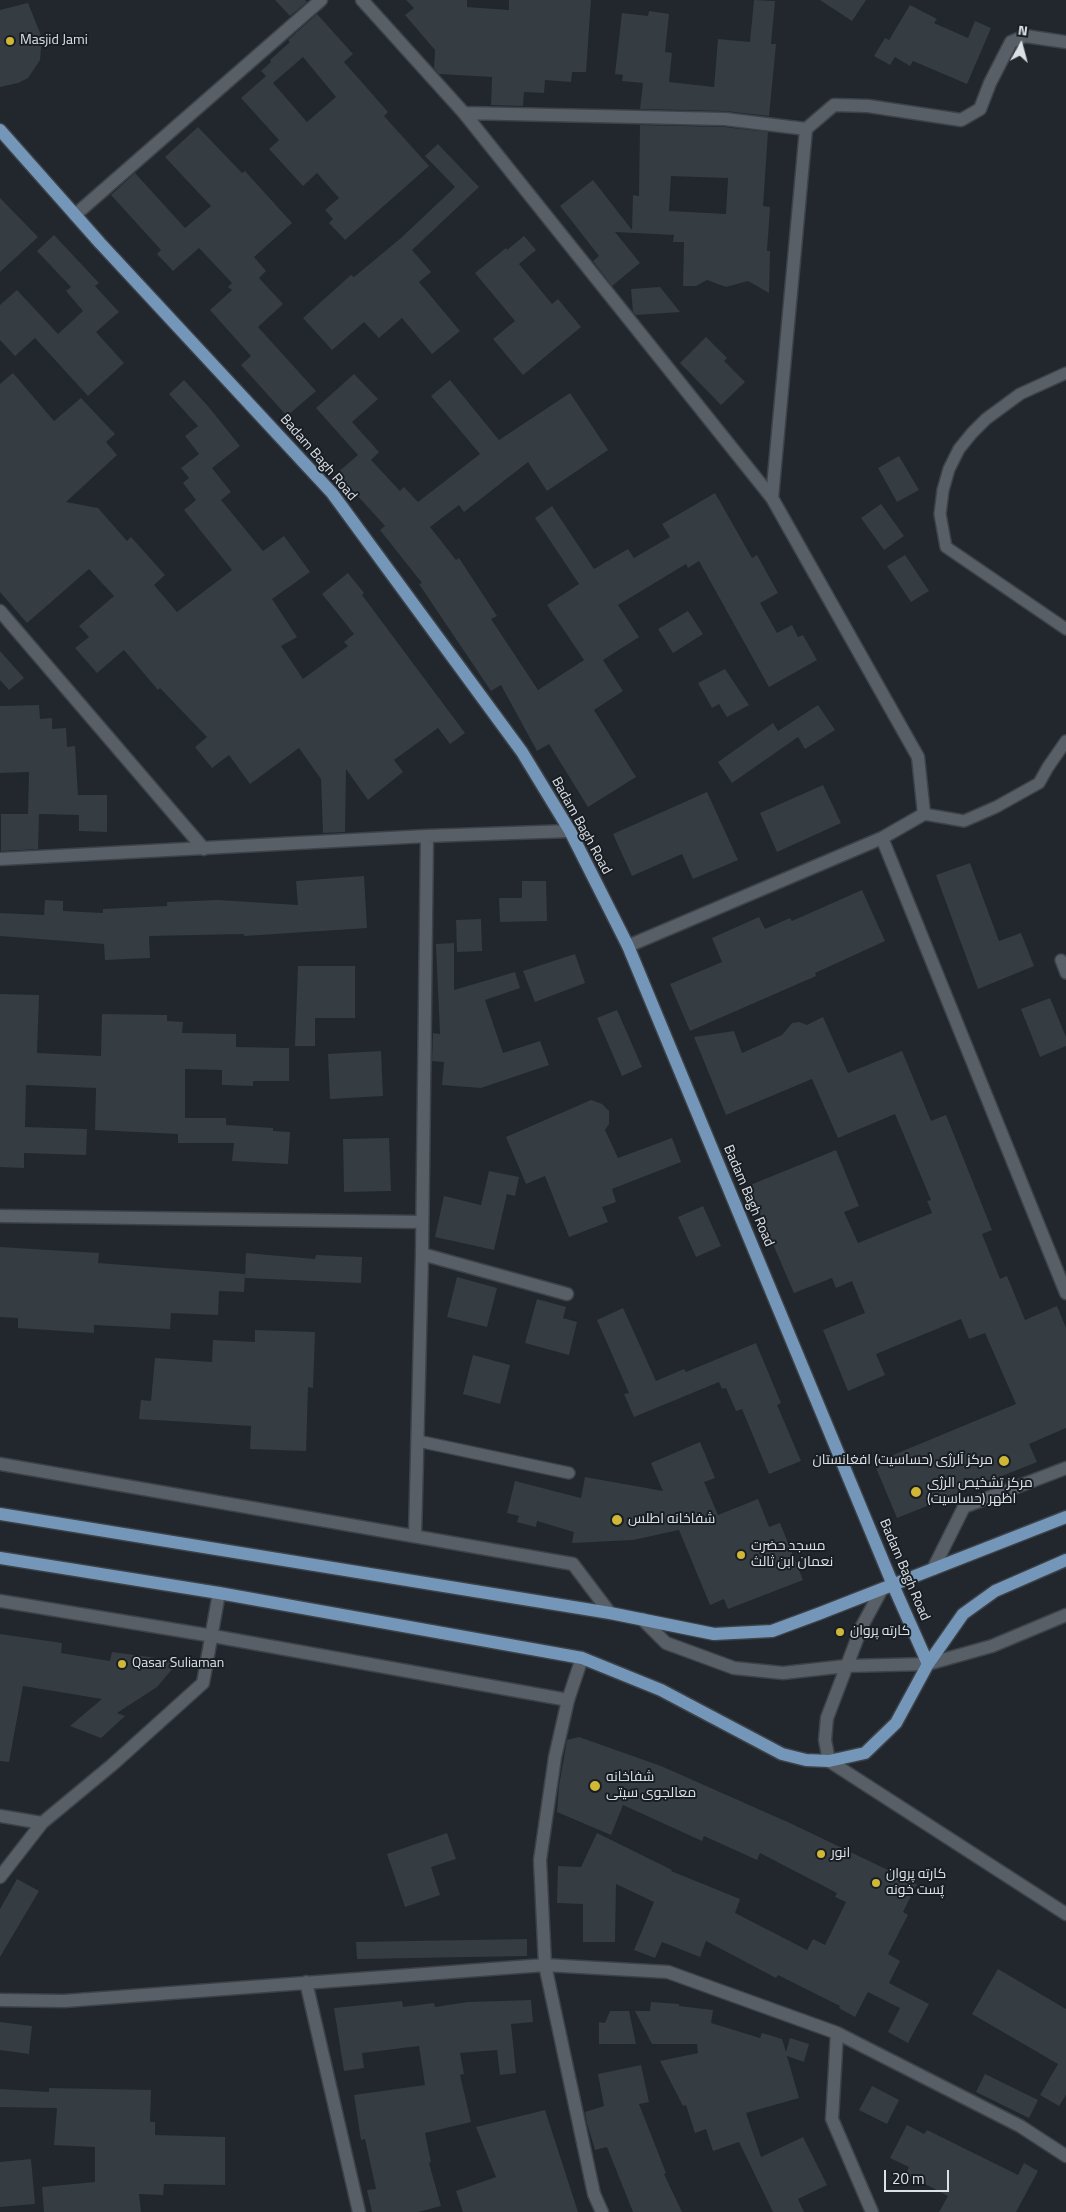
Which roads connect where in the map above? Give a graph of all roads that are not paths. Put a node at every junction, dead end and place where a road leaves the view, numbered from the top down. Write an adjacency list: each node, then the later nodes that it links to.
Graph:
1 (321, 0): 7 (street)
2 (362, 0): 4 (street)
3 (1066, 42): 5 (street)
4 (464, 113): 5 (street); 9 (street)
5 (806, 129): 9 (street)
6 (0, 130): 7 (main road, Badam Bagh Road)
7 (75, 215): 14 (main road, Badam Bagh Road)
8 (1066, 373): 11 (lane)
9 (772, 498): 13 (street)
10 (0, 611): 17 (street)
11 (1066, 630)
12 (1066, 741): 13 (lane)
13 (924, 814): 16 (street)
14 (570, 831): 15 (street); 19 (main road, Badam Bagh Road)
15 (427, 836): 17 (street); 23 (street)
16 (882, 838): 19 (street); 25 (street)
17 (204, 849): 18 (street)
18 (0, 859)
19 (628, 946): 37 (main road, Badam Bagh Road)
20 (1061, 960): 21 (lane)
21 (1066, 973)
22 (0, 1216): 23 (street)
23 (422, 1222): 24 (street)
24 (422, 1254): 26 (street); 27 (street)
25 (1066, 1293)
26 (567, 1294)
27 (418, 1441): 30 (lane); 33 (street)
28 (0, 1464): 33 (street)
29 (1066, 1468): 36 (street)
30 (569, 1473)
31 (0, 1514): 40 (main road)
32 (1066, 1517): 36 (main road)
33 (415, 1536): 40 (street)
34 (0, 1558): 38 (main road)
35 (1066, 1560): 45 (main road)
36 (933, 1570): 37 (main road)
37 (888, 1587): 42 (main road); 45 (main road, Badam Bagh Road); 46 (street)
38 (219, 1593): 43 (street); 44 (main road)
39 (0, 1601): 43 (street)
40 (610, 1613): 42 (main road)
41 (1066, 1615): 45 (street)
42 (642, 1619): 46 (street)
43 (213, 1636): 47 (street); 50 (street)
44 (582, 1658): 47 (street); 48 (main road)
45 (928, 1664): 46 (street); 48 (main road)
46 (846, 1666): 48 (street)
47 (568, 1700): 53 (street)
48 (829, 1761): 52 (street)
49 (0, 1816): 50 (street)
50 (42, 1822): 51 (street)
51 (0, 1877)
52 (1066, 1914)
53 (545, 1965): 54 (street); 56 (street); 59 (street)
54 (306, 1982): 55 (street); 58 (street)
55 (0, 2000)
56 (837, 2033): 57 (street); 60 (street)
57 (1066, 2156)
58 (359, 2212)
59 (602, 2212)
60 (872, 2212)

